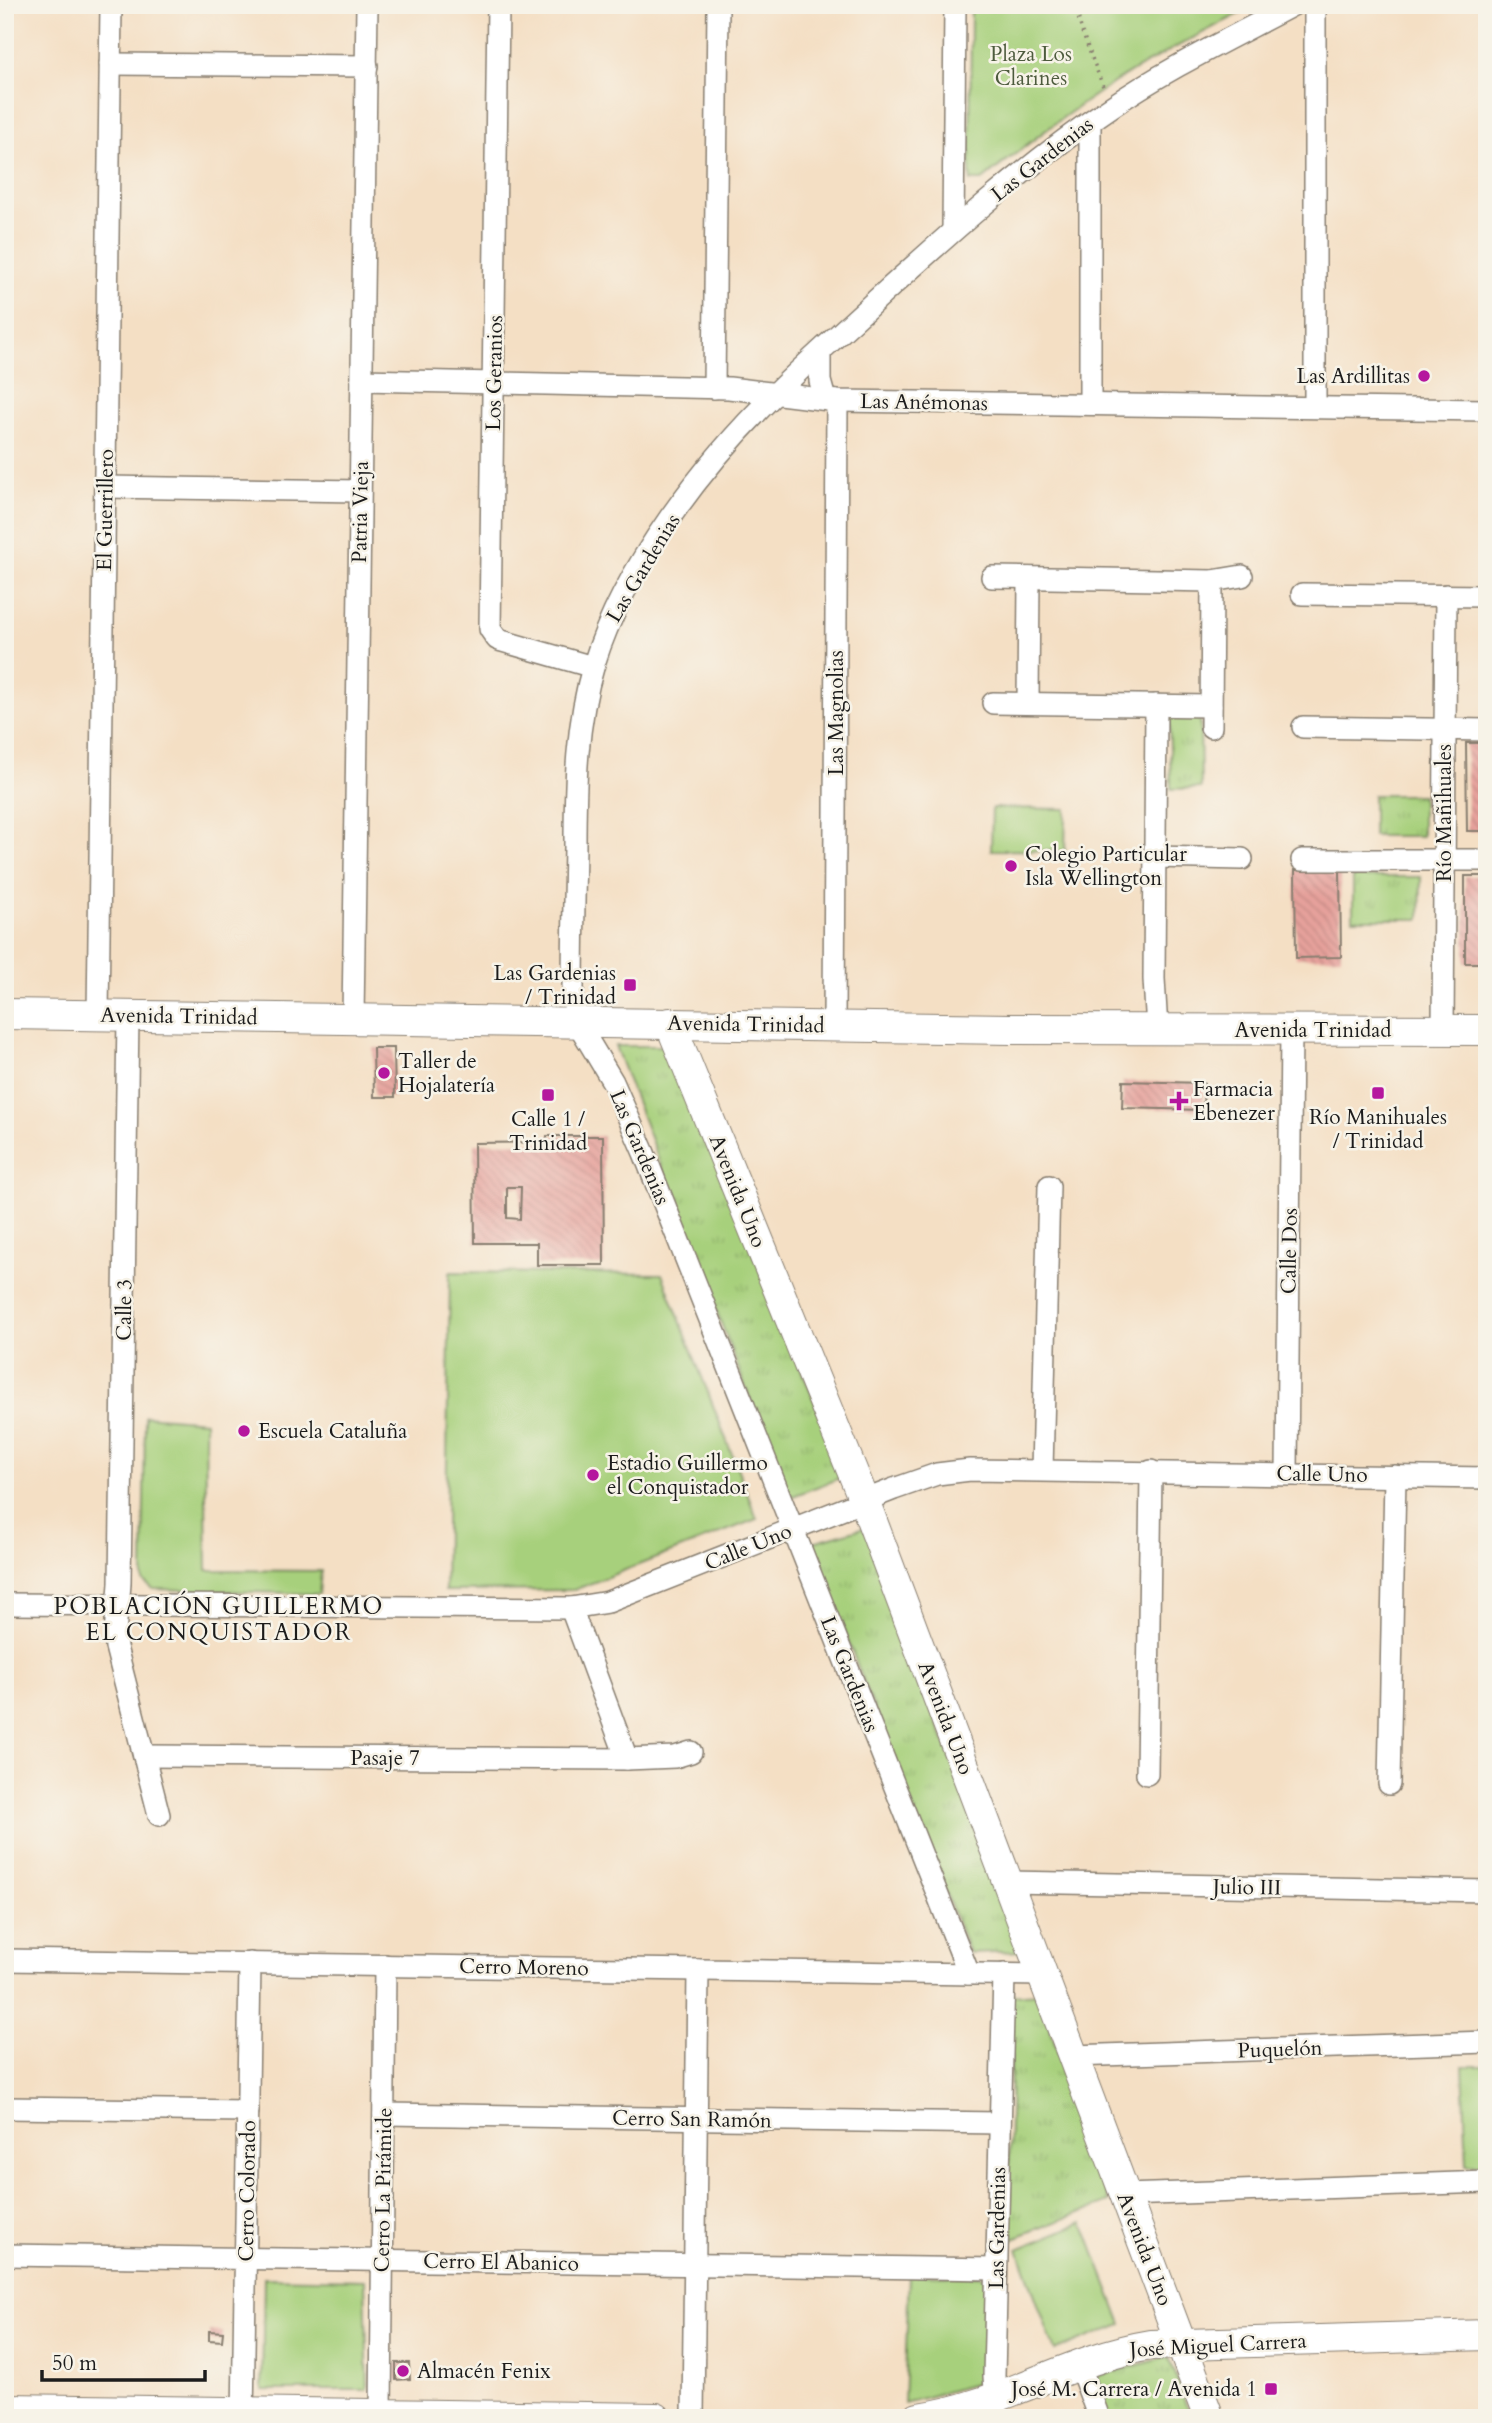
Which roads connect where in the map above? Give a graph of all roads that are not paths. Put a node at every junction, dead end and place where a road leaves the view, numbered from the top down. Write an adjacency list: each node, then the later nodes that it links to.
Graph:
1 (111, 5): 8 (street, El Guerrillero)
2 (368, 5): 9 (street, Patria Vieja)
3 (498, 5): 14 (street, Los Geranios)
4 (718, 5): 15 (street)
5 (955, 5): 11 (street)
6 (1293, 5): 10 (street, Las Gardenias)
7 (1315, 5): 19 (street)
8 (110, 64): 9 (street); 21 (street, El Guerrillero)
9 (366, 66): 13 (street, Patria Vieja)
10 (1090, 122): 11 (street, Las Gardenias); 18 (street)
11 (953, 230): 12 (street, Las Gardenias)
12 (820, 353): 16 (street, Las Gardenias); 17 (street)
13 (362, 380): 14 (street, Las Anémonas); 22 (street, Patria Vieja)
14 (494, 383): 15 (street, Las Anémonas); 30 (street, Los Geranios)
15 (714, 388): 16 (street, Las Anémonas)
16 (776, 392): 17 (street, Las Anémonas); 30 (street, Las Gardenias)
17 (831, 400): 18 (street, Las Anémonas); 48 (street, Las Magnolias)
18 (1090, 404): 19 (street, Las Anémonas)
19 (1315, 407): 20 (street, Las Anémonas)
20 (1487, 410)
21 (105, 487): 22 (street); 43 (street, El Guerrillero)
22 (360, 491): 45 (street, Patria Vieja)
23 (1242, 576): 26 (street)
24 (992, 578): 25 (street)
25 (1029, 578): 26 (street); 32 (street)
26 (1212, 581): 33 (street)
27 (1302, 594): 28 (street)
28 (1446, 595): 29 (street); 35 (street, Río Mañihuales)
29 (1487, 596)
30 (593, 667): 46 (street, Las Gardenias)
31 (993, 702): 32 (street)
32 (1028, 703): 33 (street)
33 (1156, 705): 37 (street)
34 (1303, 727): 35 (street)
35 (1445, 729): 36 (street); 40 (street, Río Mañihuales)
36 (1487, 730)
37 (1155, 857): 38 (street); 49 (street)
38 (1242, 859)
39 (1302, 860): 40 (street)
40 (1444, 860): 41 (street); 51 (street, Río Mañihuales)
41 (1487, 860)
42 (5, 1014): 43 (street, Avenida Trinidad)
43 (98, 1015): 44 (street, Avenida Trinidad)
44 (128, 1016): 45 (street, Avenida Trinidad); 62 (street, Calle 3)
45 (353, 1019): 46 (street, Avenida Trinidad)
46 (577, 1022): 47 (street, Avenida Trinidad); 60 (street, Las Gardenias)
47 (670, 1023): 48 (street, Avenida Trinidad); 59 (street, Avenida Uno)
48 (834, 1026): 49 (street, Avenida Trinidad)
49 (1157, 1029): 50 (street, Avenida Trinidad)
50 (1291, 1029): 51 (street, Avenida Trinidad); 56 (street, Calle Dos)
51 (1443, 1030): 52 (street, Avenida Trinidad)
52 (1487, 1030)
53 (1049, 1186): 54 (street)
54 (1042, 1470): 55 (street, Calle Uno); 59 (street, Calle Uno)
55 (1151, 1471): 56 (street, Calle Uno); 67 (street)
56 (1286, 1473): 57 (street, Calle Uno)
57 (1395, 1476): 58 (street, Calle Uno); 68 (street)
58 (1487, 1478)
59 (864, 1500): 60 (street, Calle Uno); 70 (street, Avenida Uno)
60 (792, 1530): 63 (street, Calle Uno); 76 (street, Las Gardenias)
61 (5, 1604): 62 (street, Calle Uno)
62 (119, 1605): 63 (street, Calle Uno); 65 (street, Calle 3)
63 (571, 1608): 66 (street)
64 (691, 1752): 66 (street, Pasaje 7)
65 (144, 1756): 66 (street, Pasaje 7); 69 (street, Calle 3)
66 (627, 1759)
67 (1147, 1774)
68 (1390, 1784)
69 (159, 1815)
70 (1007, 1882): 71 (street, Julio III); 78 (street, Avenida Uno)
71 (1487, 1891)
72 (5, 1960): 73 (street, Cerro Moreno)
73 (250, 1964): 74 (street, Cerro Moreno); 82 (street, Cerro Colorado)
74 (385, 1965): 75 (street, Cerro Moreno); 83 (street, Cerro La Pirámide)
75 (698, 1970): 76 (street, Cerro Moreno); 84 (street)
76 (969, 1974): 77 (street, Cerro Moreno)
77 (1004, 1974): 78 (street, Cerro Moreno); 85 (street, Las Gardenias)
78 (1042, 1975): 80 (street, Avenida Uno)
79 (1487, 2042): 80 (street, Puquelón)
80 (1073, 2056): 87 (street, Avenida Uno)
81 (5, 2108): 82 (street)
82 (248, 2111): 89 (street, Cerro Colorado)
83 (384, 2114): 84 (street, Cerro San Ramón); 90 (street, Cerro La Pirámide)
84 (696, 2119): 85 (street, Cerro San Ramón); 91 (street)
85 (1000, 2123): 92 (street, Las Gardenias)
86 (1487, 2182): 87 (street)
87 (1125, 2195): 94 (street, Avenida Uno)
88 (5, 2255): 89 (street, Cerro El Abanico)
89 (246, 2259): 90 (street, Cerro El Abanico); 99 (street, Cerro Colorado)
90 (383, 2260): 91 (street, Cerro El Abanico); 98 (street, Cerro La Pirámide)
91 (694, 2265): 92 (street, Cerro El Abanico); 102 (street)
92 (996, 2269): 96 (street, Las Gardenias)
93 (1487, 2335): 94 (street, José Miguel Carrera)
94 (1181, 2343): 95 (street, José Miguel Carrera); 105 (street, Avenida Uno)
95 (1079, 2364): 96 (street, José Miguel Carrera); 104 (street)
96 (997, 2407): 103 (street, José Miguel Carrera)
97 (5, 2409): 99 (street)
98 (381, 2414): 99 (street); 100 (street)
99 (243, 2415)
100 (647, 2418): 101 (street)
101 (656, 2418)
102 (692, 2418)
103 (918, 2418)
104 (1099, 2418)
105 (1209, 2418)

